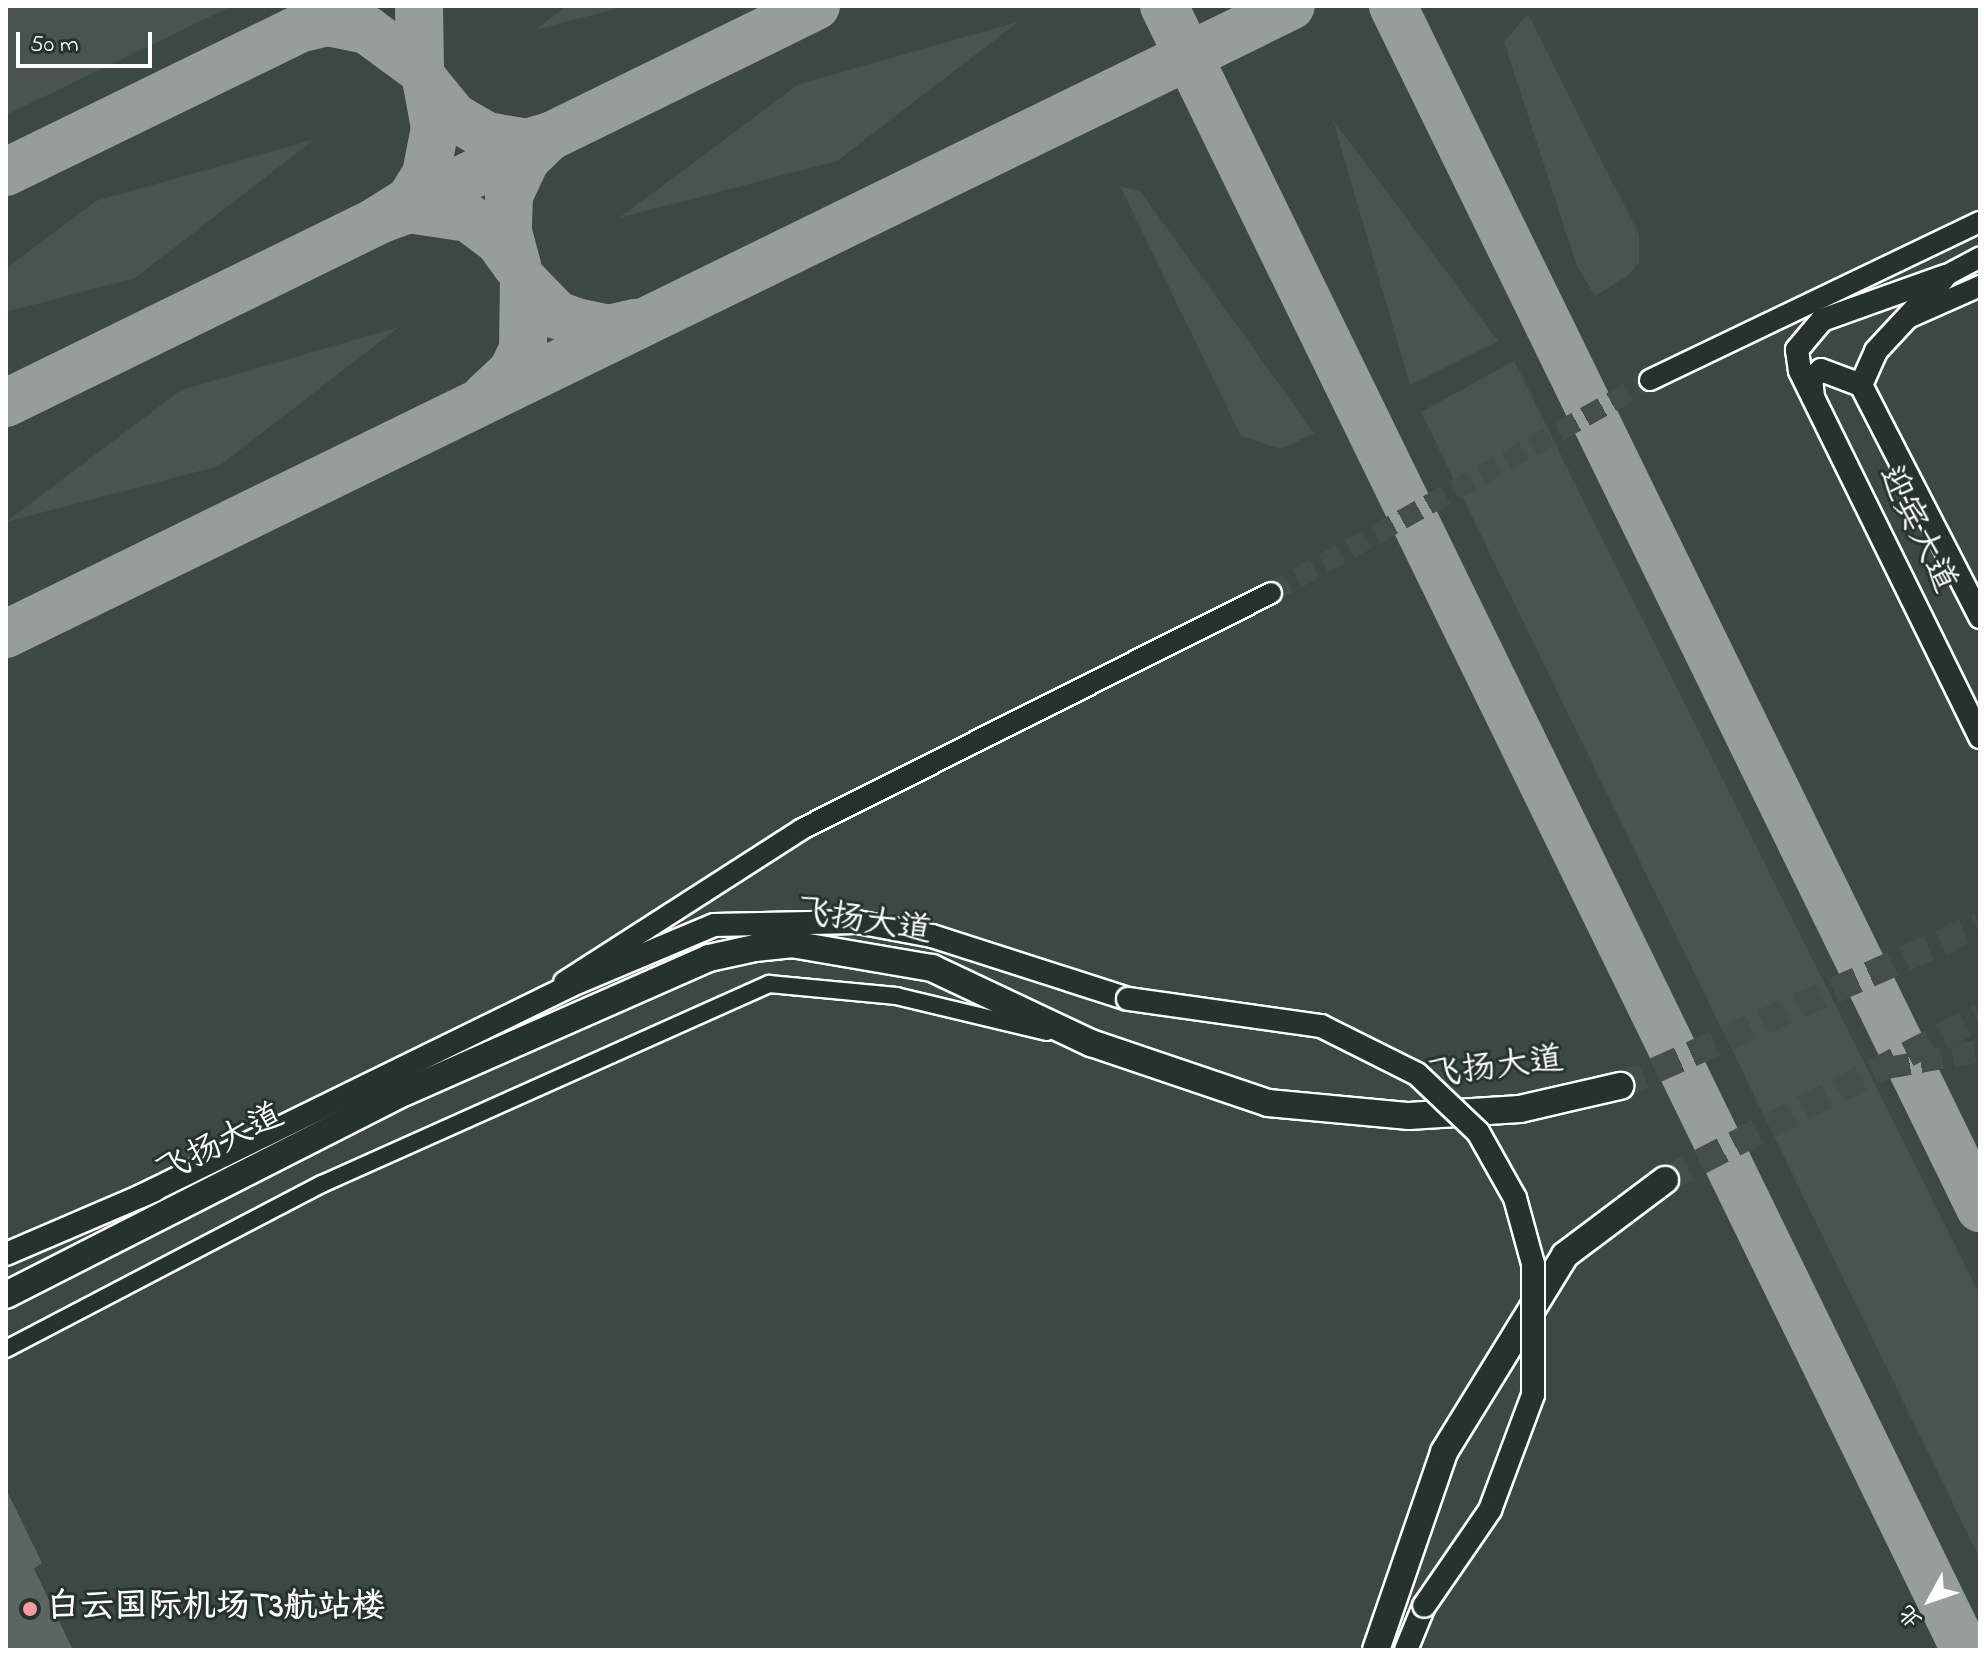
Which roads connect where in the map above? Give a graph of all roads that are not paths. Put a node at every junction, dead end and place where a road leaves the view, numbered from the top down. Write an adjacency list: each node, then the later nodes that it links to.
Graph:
1 (1980, 222): 6 (street)
2 (1980, 257): 3 (street)
3 (1945, 276): 5 (main road); 8 (main road, 迎宾大道)
4 (1980, 286): 5 (street)
5 (1906, 318): 7 (main road)
6 (1650, 380)
7 (1861, 385): 8 (main road); 10 (main road, 迎宾大道)
8 (1813, 397): 11 (main road, 迎宾大道)
9 (1271, 593): 12 (street)
10 (1980, 617)
11 (1980, 737)
12 (542, 998): 17 (main road); 22 (main road, bridge)
13 (1091, 1043): 14 (main road, 飞扬大道); 15 (main road, 飞扬大道); 20 (street)
14 (1620, 1086)
15 (405, 1092): 17 (main road); 19 (main road, 飞扬大道)
16 (1665, 1180): 21 (main road)
17 (141, 1196): 18 (main road)
18 (6, 1254)
19 (6, 1295)
20 (6, 1349)
21 (1376, 1650)
22 (1406, 1650)

